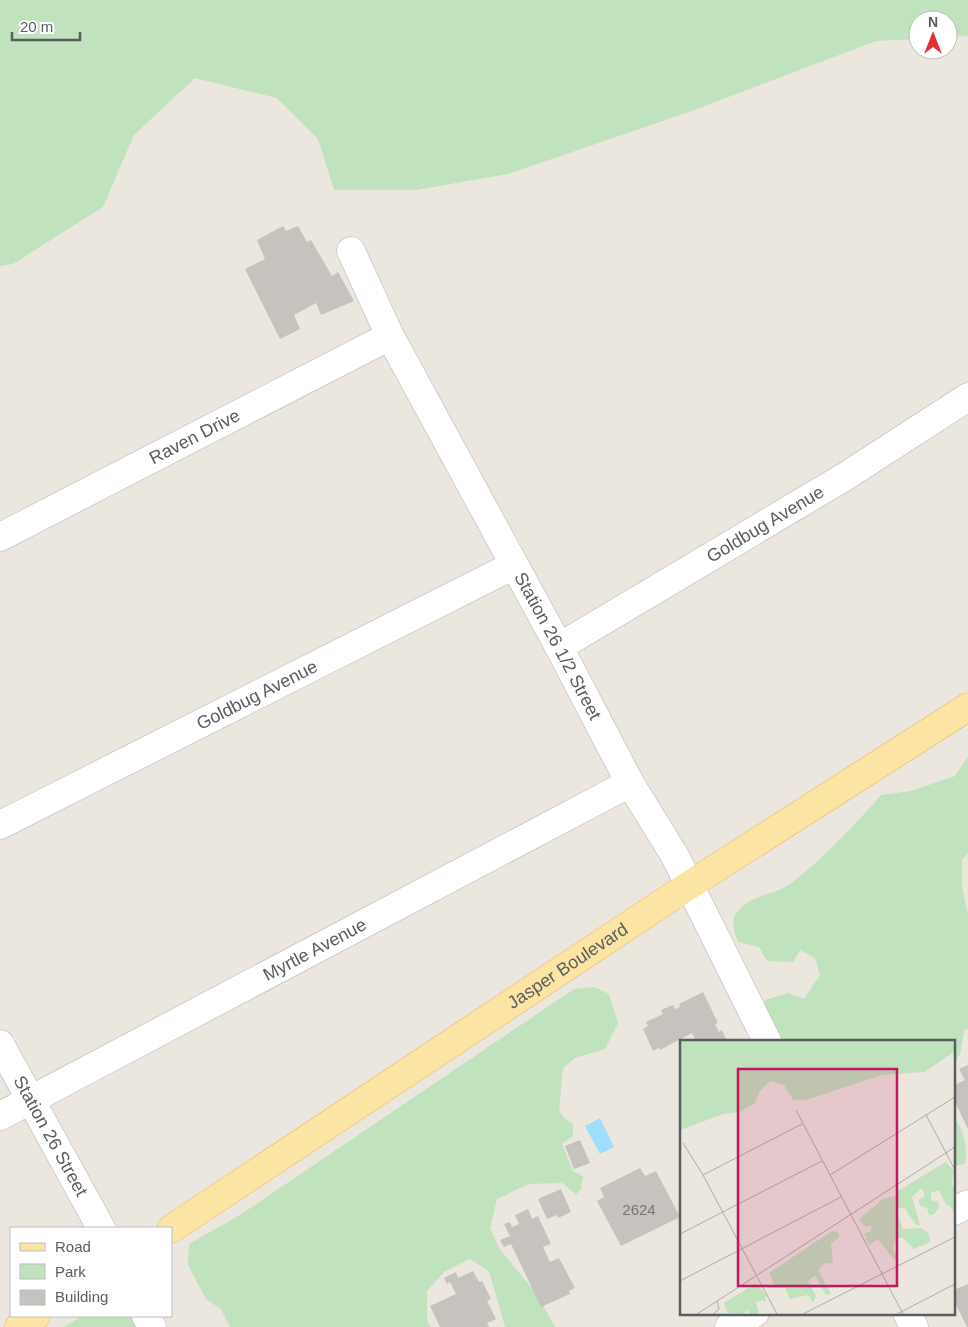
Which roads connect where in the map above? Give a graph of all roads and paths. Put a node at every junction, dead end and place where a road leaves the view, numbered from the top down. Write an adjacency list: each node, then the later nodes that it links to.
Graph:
1 (351, 251): 2 (street, Station 26 1/2 Street)
2 (390, 336): 4 (street, Raven Drive); 5 (street, Station 26 1/2 Street)
3 (968, 397): 6 (street, Goldbug Avenue)
4 (0, 537)
5 (514, 565): 6 (street, Station 26 1/2 Street); 9 (street, Goldbug Avenue)
6 (559, 647): 8 (street, Station 26 1/2 Street)
7 (968, 707): 10 (main road, Jasper Boulevard)
8 (630, 783): 10 (street, Station 26 1/2 Street); 13 (street, Myrtle Avenue)
9 (0, 825)
10 (688, 886): 11 (street, Station 26 1/2 Street); 18 (main road, Jasper Boulevard)
11 (766, 1040)
12 (0, 1044): 13 (street, Station 26 Street)
13 (30, 1100): 14 (street, Myrtle Avenue); 17 (street, Station 26 Street)
14 (0, 1116)
15 (968, 1204): 16 (street)
16 (956, 1210)
17 (100, 1227)
18 (172, 1228)
19 (753, 1314): 23 (street)
20 (908, 1314): 24 (street)
21 (34, 1317): 22 (main road)
22 (18, 1327)
23 (729, 1327)
24 (914, 1327)

